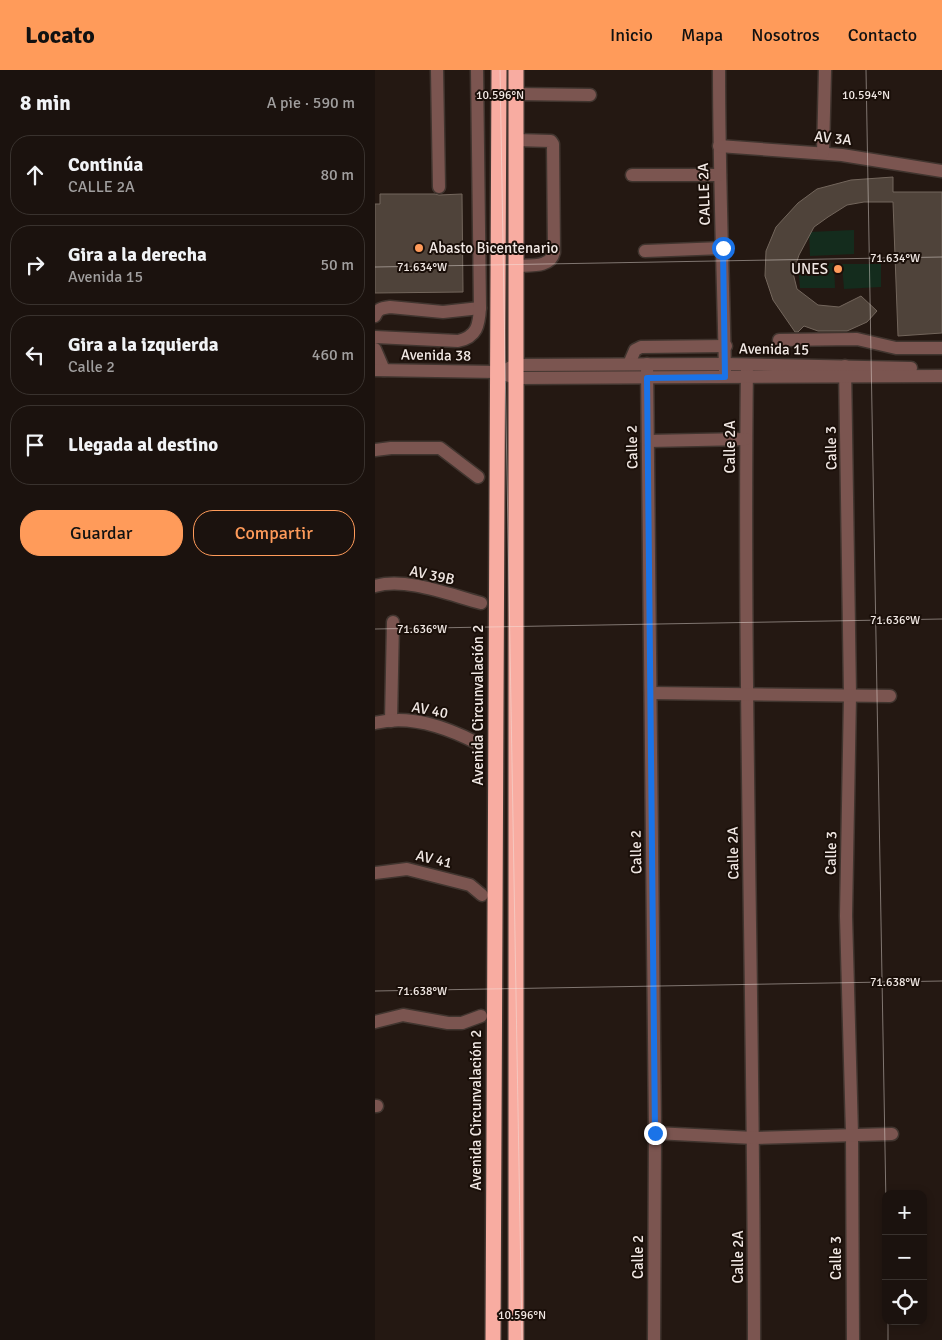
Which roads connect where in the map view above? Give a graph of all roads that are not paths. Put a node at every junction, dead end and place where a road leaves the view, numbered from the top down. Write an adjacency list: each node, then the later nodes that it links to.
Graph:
1 (437, 70): 15 (street)
2 (477, 70): 19 (street)
3 (499, 70): 33 (highway, Avenida Circunvalación 2)
4 (516, 70): 7 (highway)
5 (719, 70): 10 (street, CALLE 2A)
6 (825, 70): 11 (street)
7 (516, 94): 8 (street); 9 (highway)
8 (590, 95)
9 (516, 140): 18 (highway); 18 (street)
10 (719, 146): 11 (street, AV 3A); 14 (street, CALLE 2A)
11 (823, 153): 12 (street, AV 3A)
12 (942, 171)
13 (632, 175): 14 (street)
14 (719, 175): 16 (street, CALLE 2A)
15 (439, 187)
16 (723, 248): 17 (street); 23 (street, CALLE 2A)
17 (645, 250)
18 (517, 266): 34 (highway)
19 (480, 308): 20 (street); 21 (street)
20 (375, 316)
21 (375, 337)
22 (779, 340): 24 (street)
23 (726, 346): 26 (street); 30 (street, CALLE 2A)
24 (942, 348)
25 (375, 349): 28 (street)
26 (629, 364): 27 (street, Avenida 15); 34 (street, Avenida 15)
27 (647, 364): 30 (street, Avenida 15); 36 (street, Calle 2)
28 (379, 370): 33 (street, Avenida 38)
29 (942, 370): 32 (street, Avenida 15)
30 (725, 371): 31 (street, Avenida 15); 36 (street, Avenida 15)
31 (747, 371): 32 (street, Avenida 15); 37 (street, Calle 2A)
32 (846, 371): 35 (street, Avenida 15); 46 (street, Calle 3)
33 (497, 372): 34 (street, Avenida 38); 59 (highway, Avenida Circunvalación 2)
34 (516, 372): 36 (street, Avenida 15); 60 (highway)
35 (942, 376)
36 (647, 378): 38 (street, Calle 2)
37 (746, 439): 38 (street); 45 (street, Calle 2A)
38 (648, 441): 44 (street, Calle 2)
39 (375, 450): 40 (street)
40 (478, 477)
41 (375, 586): 42 (street, AV 39B)
42 (481, 603)
43 (393, 622): 48 (street)
44 (651, 693): 45 (street); 55 (street, Calle 2)
45 (746, 694): 46 (street); 58 (street, Calle 2A)
46 (850, 695): 47 (street); 56 (street, Calle 3)
47 (890, 696)
48 (391, 721): 49 (street, AV 40); 50 (street, AV 40)
49 (375, 723)
50 (477, 743)
51 (375, 873): 52 (street, AV 41)
52 (482, 895)
53 (481, 1016): 54 (street)
54 (375, 1022)
55 (655, 1133): 58 (street); 61 (street, Calle 2)
56 (852, 1134): 57 (street); 58 (street); 63 (street, Calle 3)
57 (892, 1134)
58 (754, 1138): 62 (street, Calle 2A)
59 (493, 1340)
60 (516, 1340)
61 (654, 1340)
62 (754, 1340)
63 (853, 1340)

